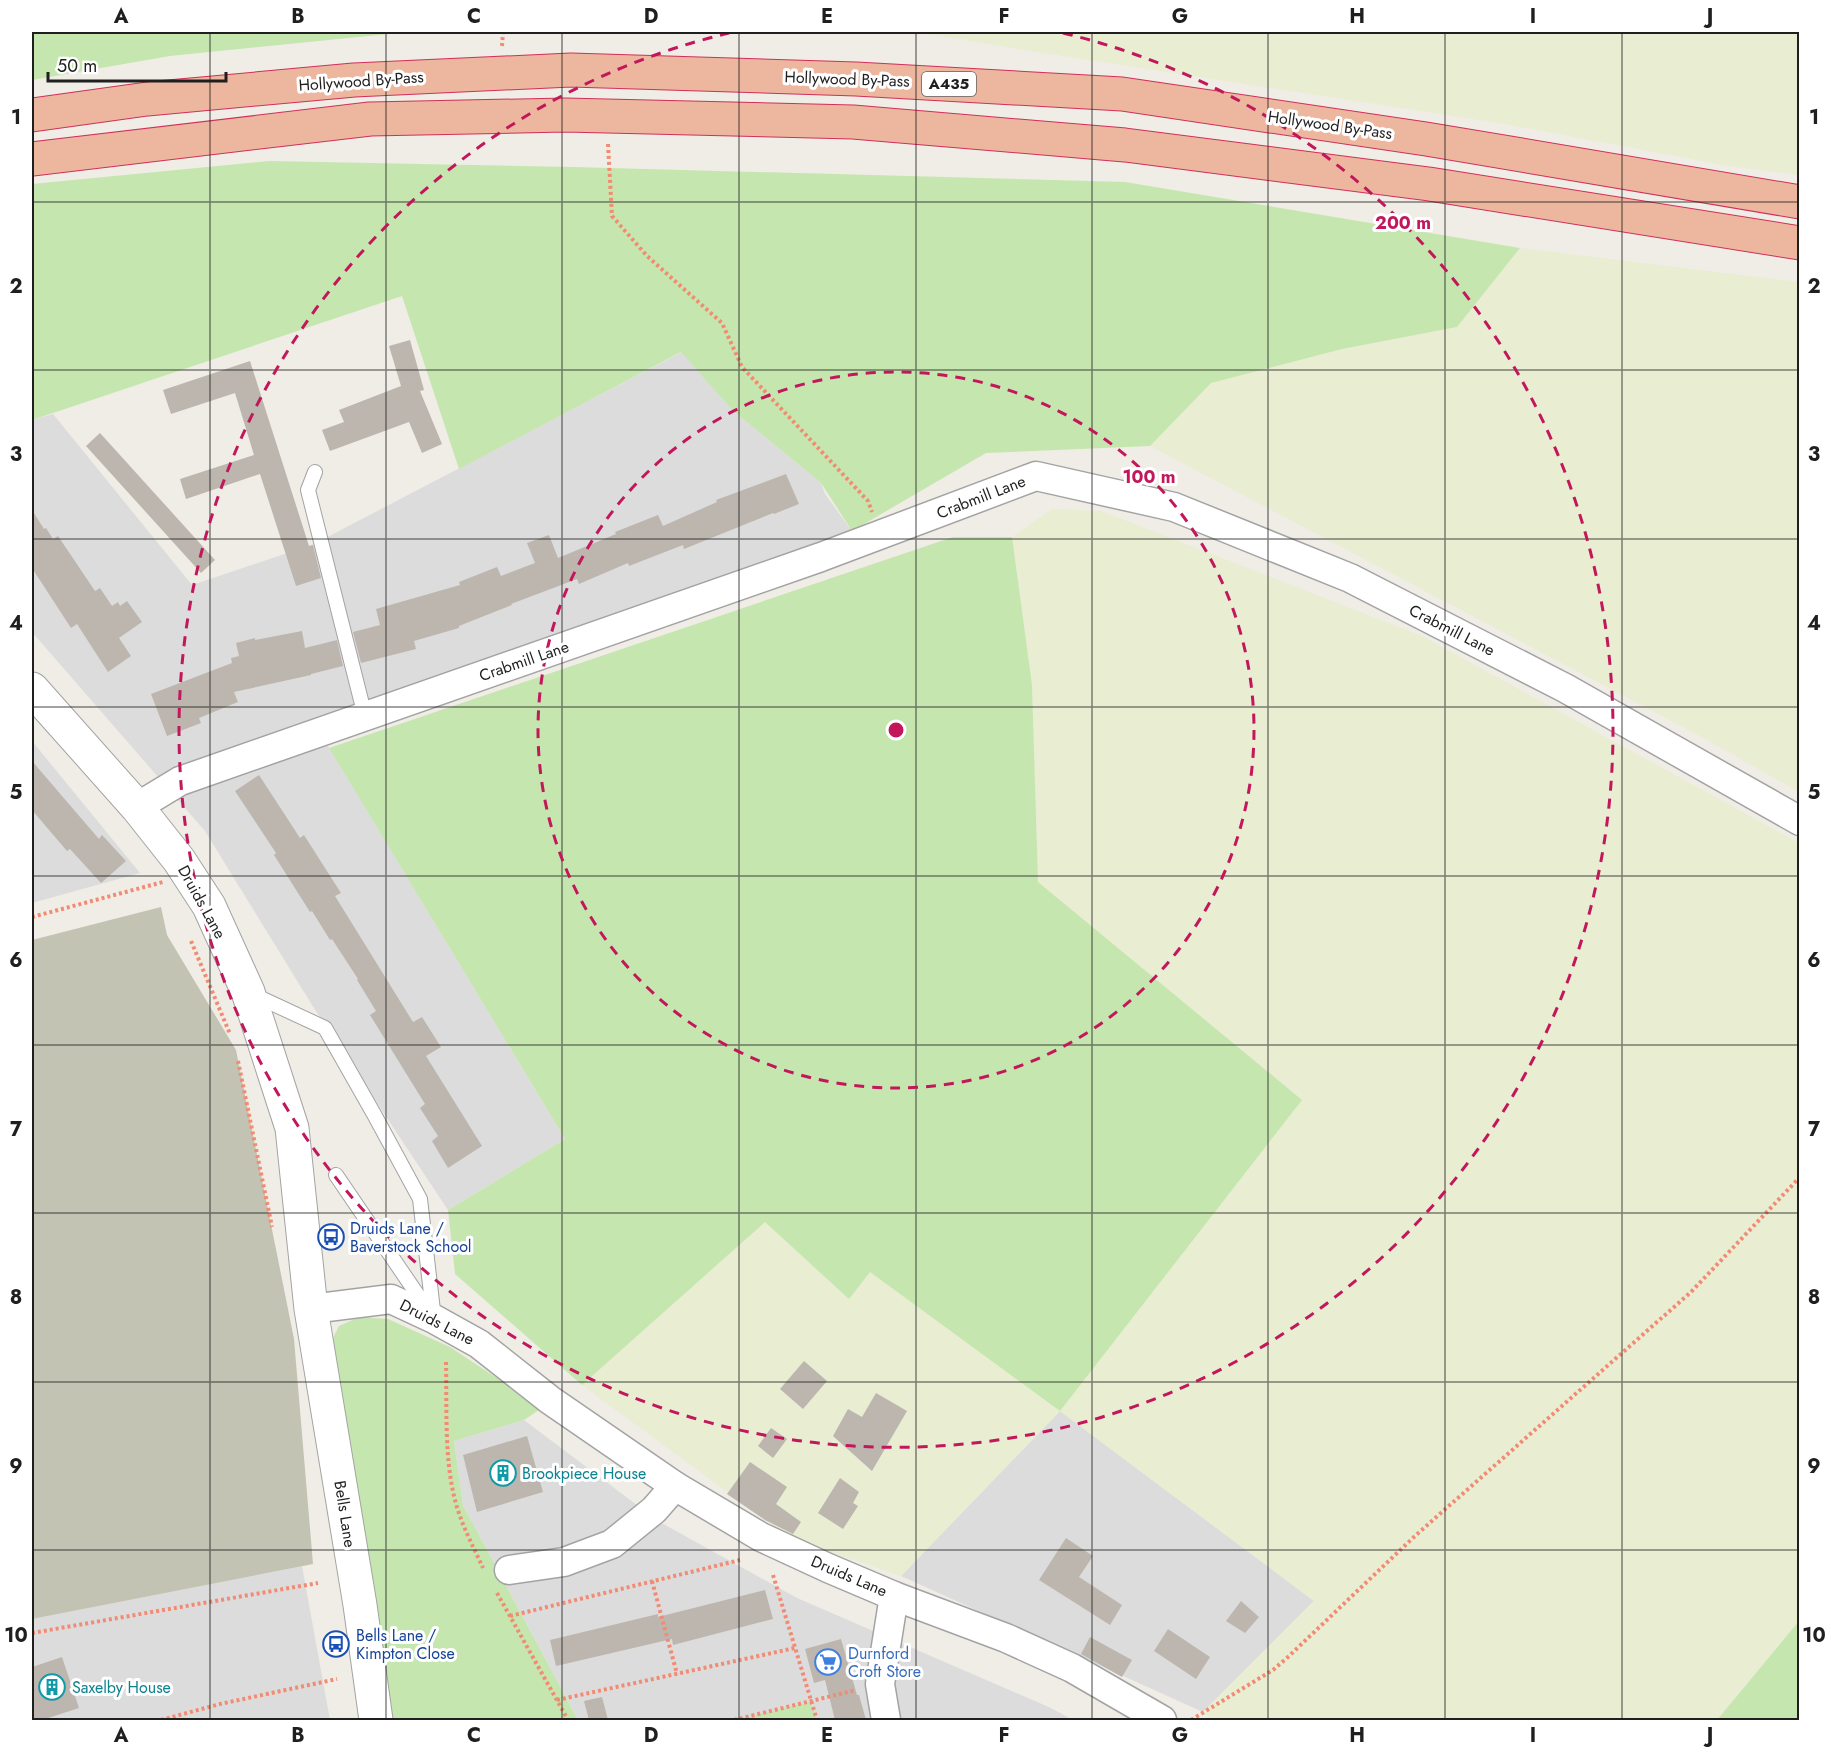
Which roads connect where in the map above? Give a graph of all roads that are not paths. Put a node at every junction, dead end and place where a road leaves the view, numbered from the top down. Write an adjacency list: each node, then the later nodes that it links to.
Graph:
1 (32, 116): 3 (highway, Hollywood By-Pass / A435)
2 (32, 159): 4 (highway)
3 (1800, 202)
4 (1800, 243)
5 (315, 472): 7 (lane)
6 (34, 697): 8 (street, Druids Lane)
7 (364, 716): 8 (street, Crabmill Lane); 9 (street, Crabmill Lane)
8 (137, 807): 10 (street, Druids Lane)
9 (1800, 821)
10 (248, 992): 12 (street, Druids Lane); 13 (lane)
11 (336, 1175): 13 (lane)
12 (311, 1309): 13 (street, Druids Lane); 17 (street, Bells Lane)
13 (434, 1319): 14 (street, Druids Lane)
14 (675, 1486): 15 (street); 16 (street, Druids Lane)
15 (497, 1578)
16 (894, 1596): 18 (street); 19 (street, Druids Lane)
17 (376, 1720)
18 (886, 1720)
19 (1162, 1720)

